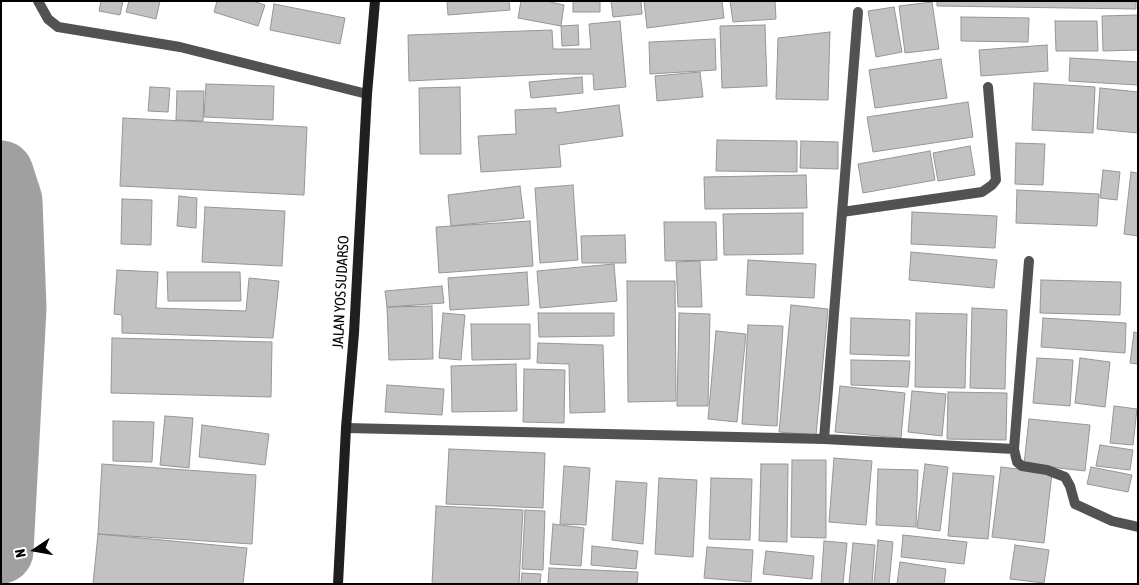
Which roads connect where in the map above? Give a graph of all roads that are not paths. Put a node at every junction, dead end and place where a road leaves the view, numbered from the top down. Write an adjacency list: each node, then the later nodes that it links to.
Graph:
1 (38, 1): 5 (street)
2 (375, 1): 5 (main road, JALAN YOS SUDARSO)
3 (858, 12): 6 (street)
4 (988, 87): 6 (street)
5 (367, 94): 8 (main road, JALAN YOS SUDARSO)
6 (842, 212): 9 (street)
7 (1028, 261): 10 (street)
8 (346, 428): 9 (street); 12 (main road, JALAN YOS SUDARSO)
9 (824, 440): 10 (street)
10 (1014, 449): 11 (street)
11 (1138, 527)
12 (338, 584)

